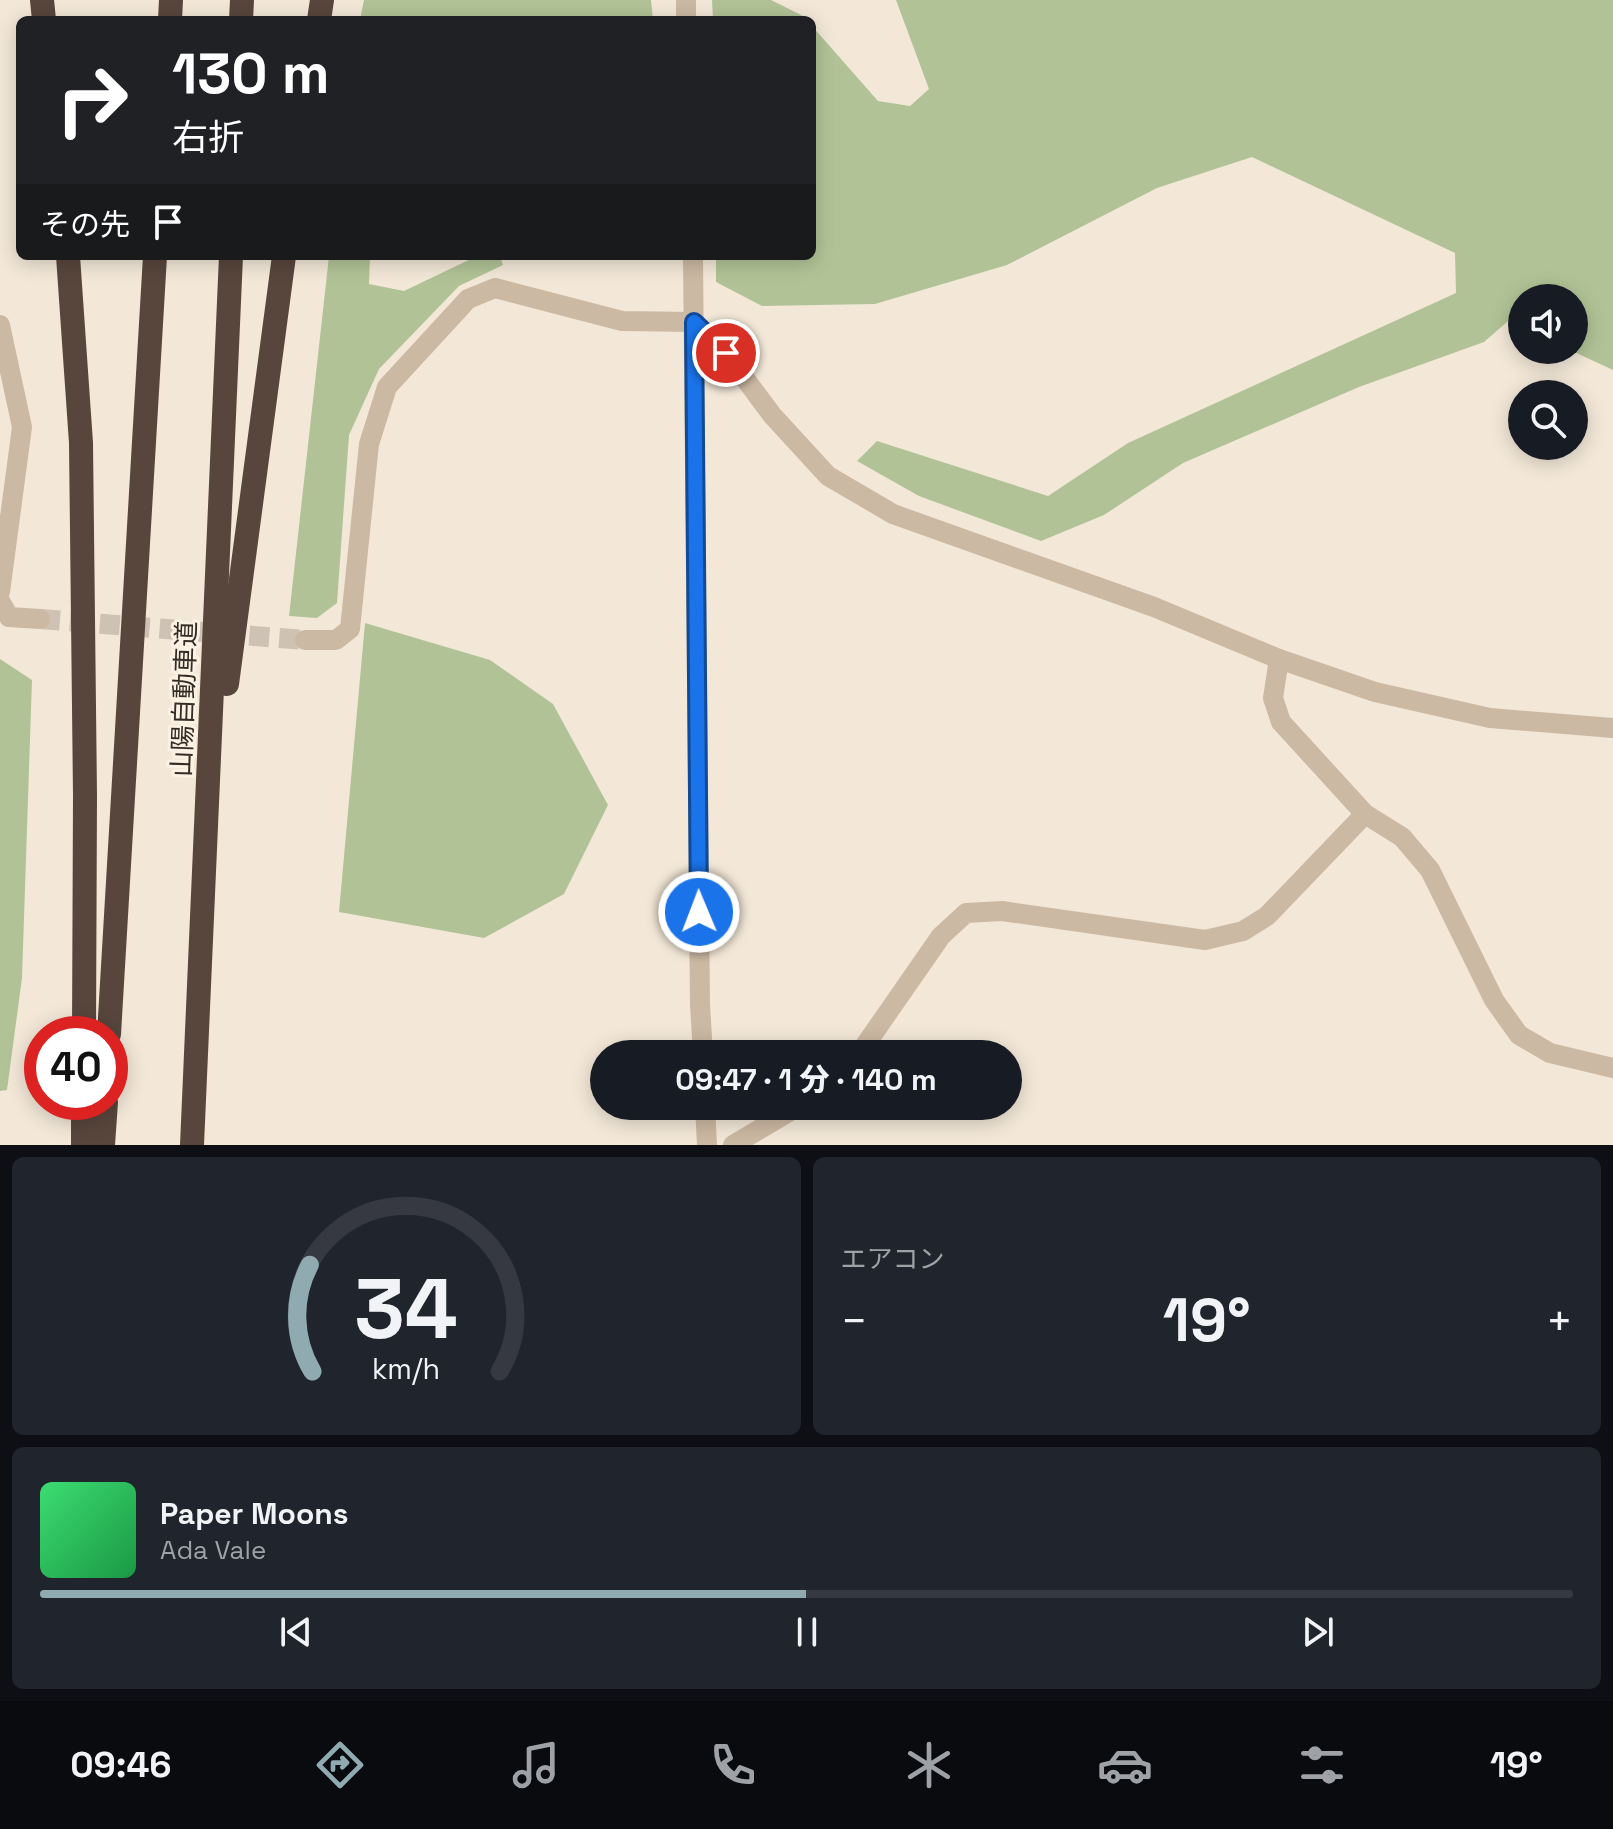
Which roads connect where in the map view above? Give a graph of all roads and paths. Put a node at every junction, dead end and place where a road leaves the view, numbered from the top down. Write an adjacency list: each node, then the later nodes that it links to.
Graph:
1 (68, 260): 16 (highway)
2 (155, 260): 17 (highway, 山陽自動車道)
3 (231, 260): 15 (highway, 山陽自動車道)
4 (283, 260): 15 (highway)
5 (693, 260): 6 (street)
6 (694, 322): 11 (street); 12 (street); 18 (street)
7 (0, 325): 8 (street)
8 (0, 592)
9 (0, 601): 10 (street)
10 (40, 619)
11 (305, 640)
12 (1279, 659): 13 (street); 14 (street)
13 (1613, 728)
14 (1365, 814): 19 (street); 20 (street)
15 (206, 837): 27 (highway, 山陽自動車道)
16 (84, 1016)
17 (110, 1016)
18 (703, 1040)
19 (869, 1040)
20 (1613, 1068)
21 (83, 1120): 25 (highway)
22 (105, 1120): 26 (highway)
23 (706, 1120): 28 (street)
24 (775, 1120): 29 (street)
25 (83, 1145)
26 (103, 1145)
27 (192, 1145)
28 (707, 1145)
29 (733, 1145)

